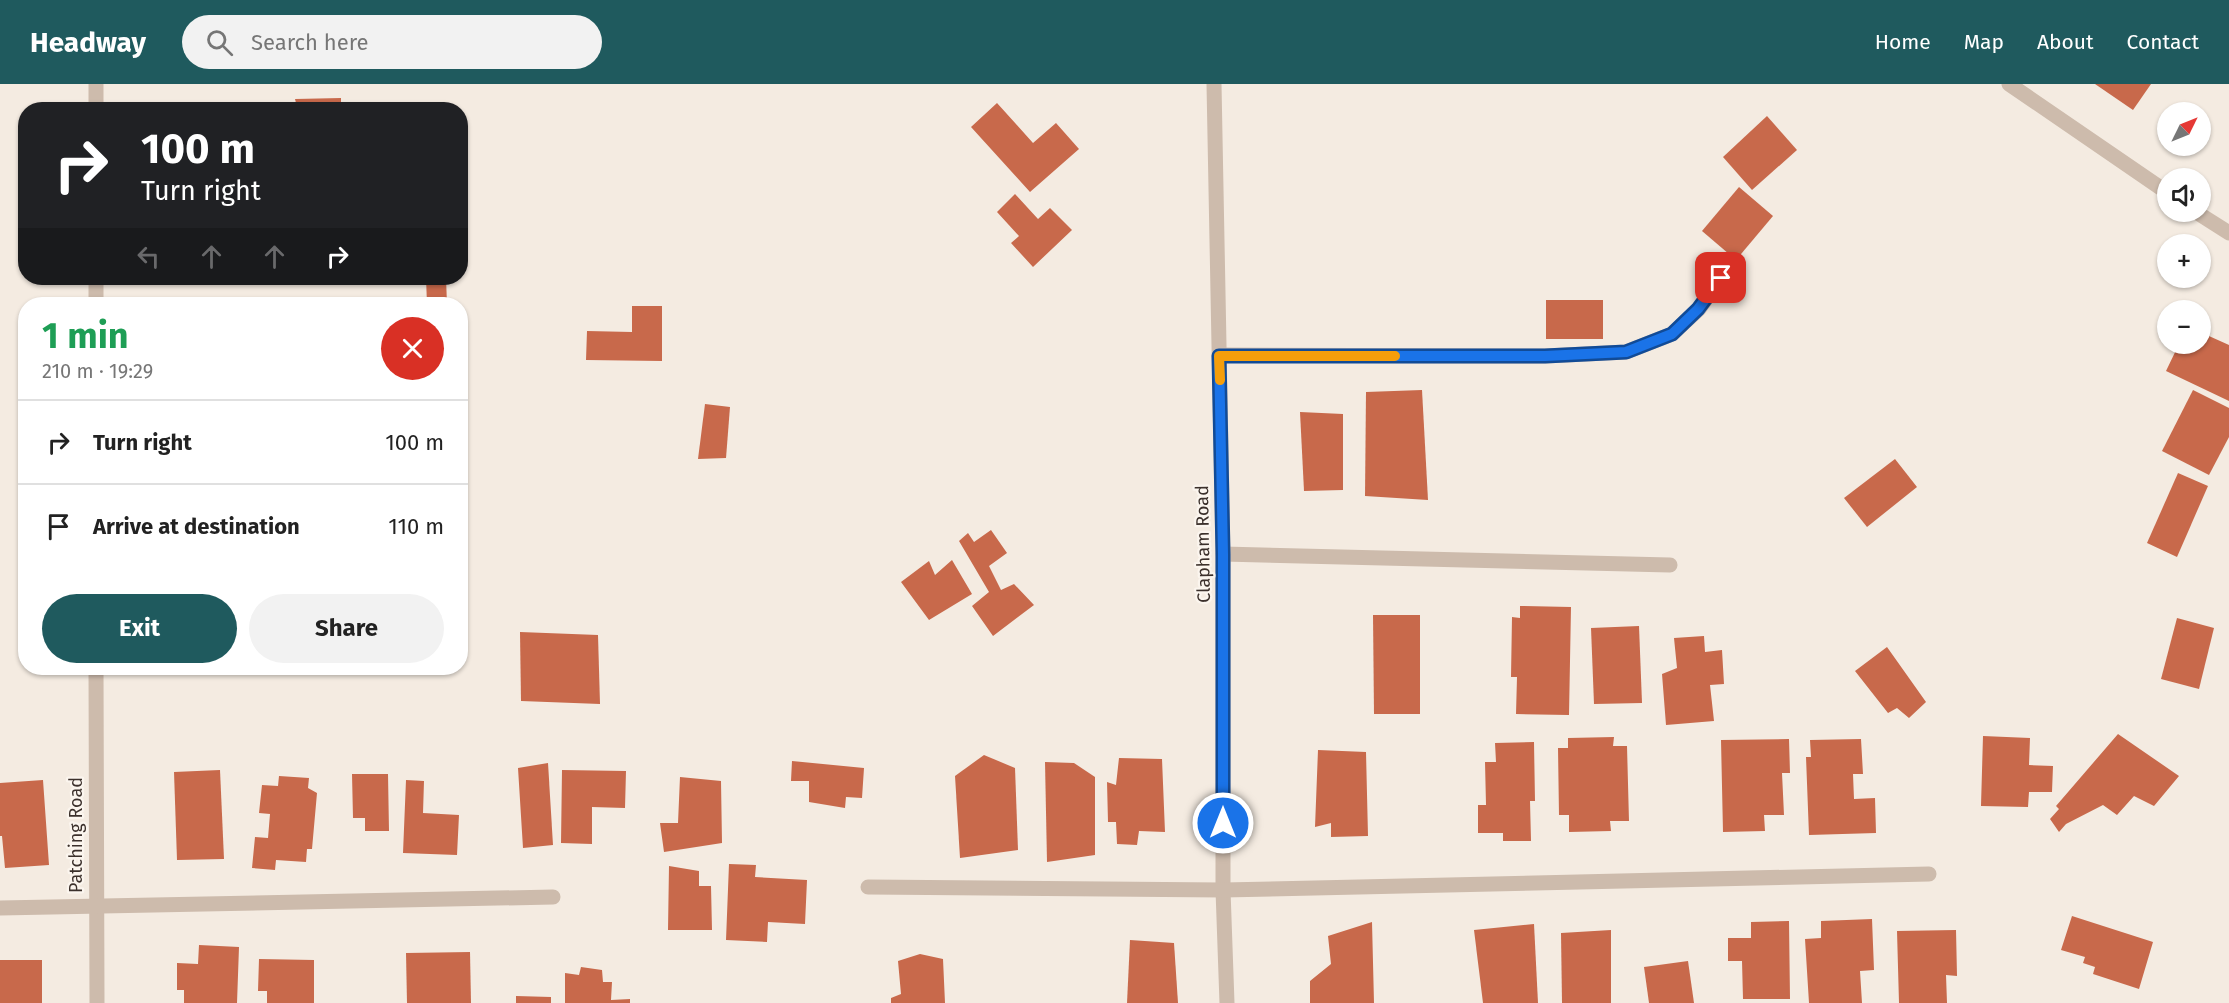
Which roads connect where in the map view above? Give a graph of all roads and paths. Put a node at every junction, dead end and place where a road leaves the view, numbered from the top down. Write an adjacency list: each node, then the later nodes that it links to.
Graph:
1 (96, 84): 4 (street)
2 (1214, 84): 9 (street, Clapham Road)
3 (2009, 84): 5 (street)
4 (96, 102)
5 (2157, 185)
6 (2211, 222): 7 (street)
7 (2229, 233)
8 (1721, 278): 9 (street)
9 (1219, 356): 10 (street, Clapham Road)
10 (1223, 554): 11 (street); 15 (street, Clapham Road)
11 (1670, 565)
12 (96, 675): 17 (street, Patching Road)
13 (1929, 874): 15 (street)
14 (868, 887): 15 (street)
15 (1223, 890): 20 (street, Clapham Road)
16 (553, 897): 17 (street)
17 (96, 906): 18 (street); 19 (street, Patching Road)
18 (0, 908)
19 (97, 1003)
20 (1227, 1003)

